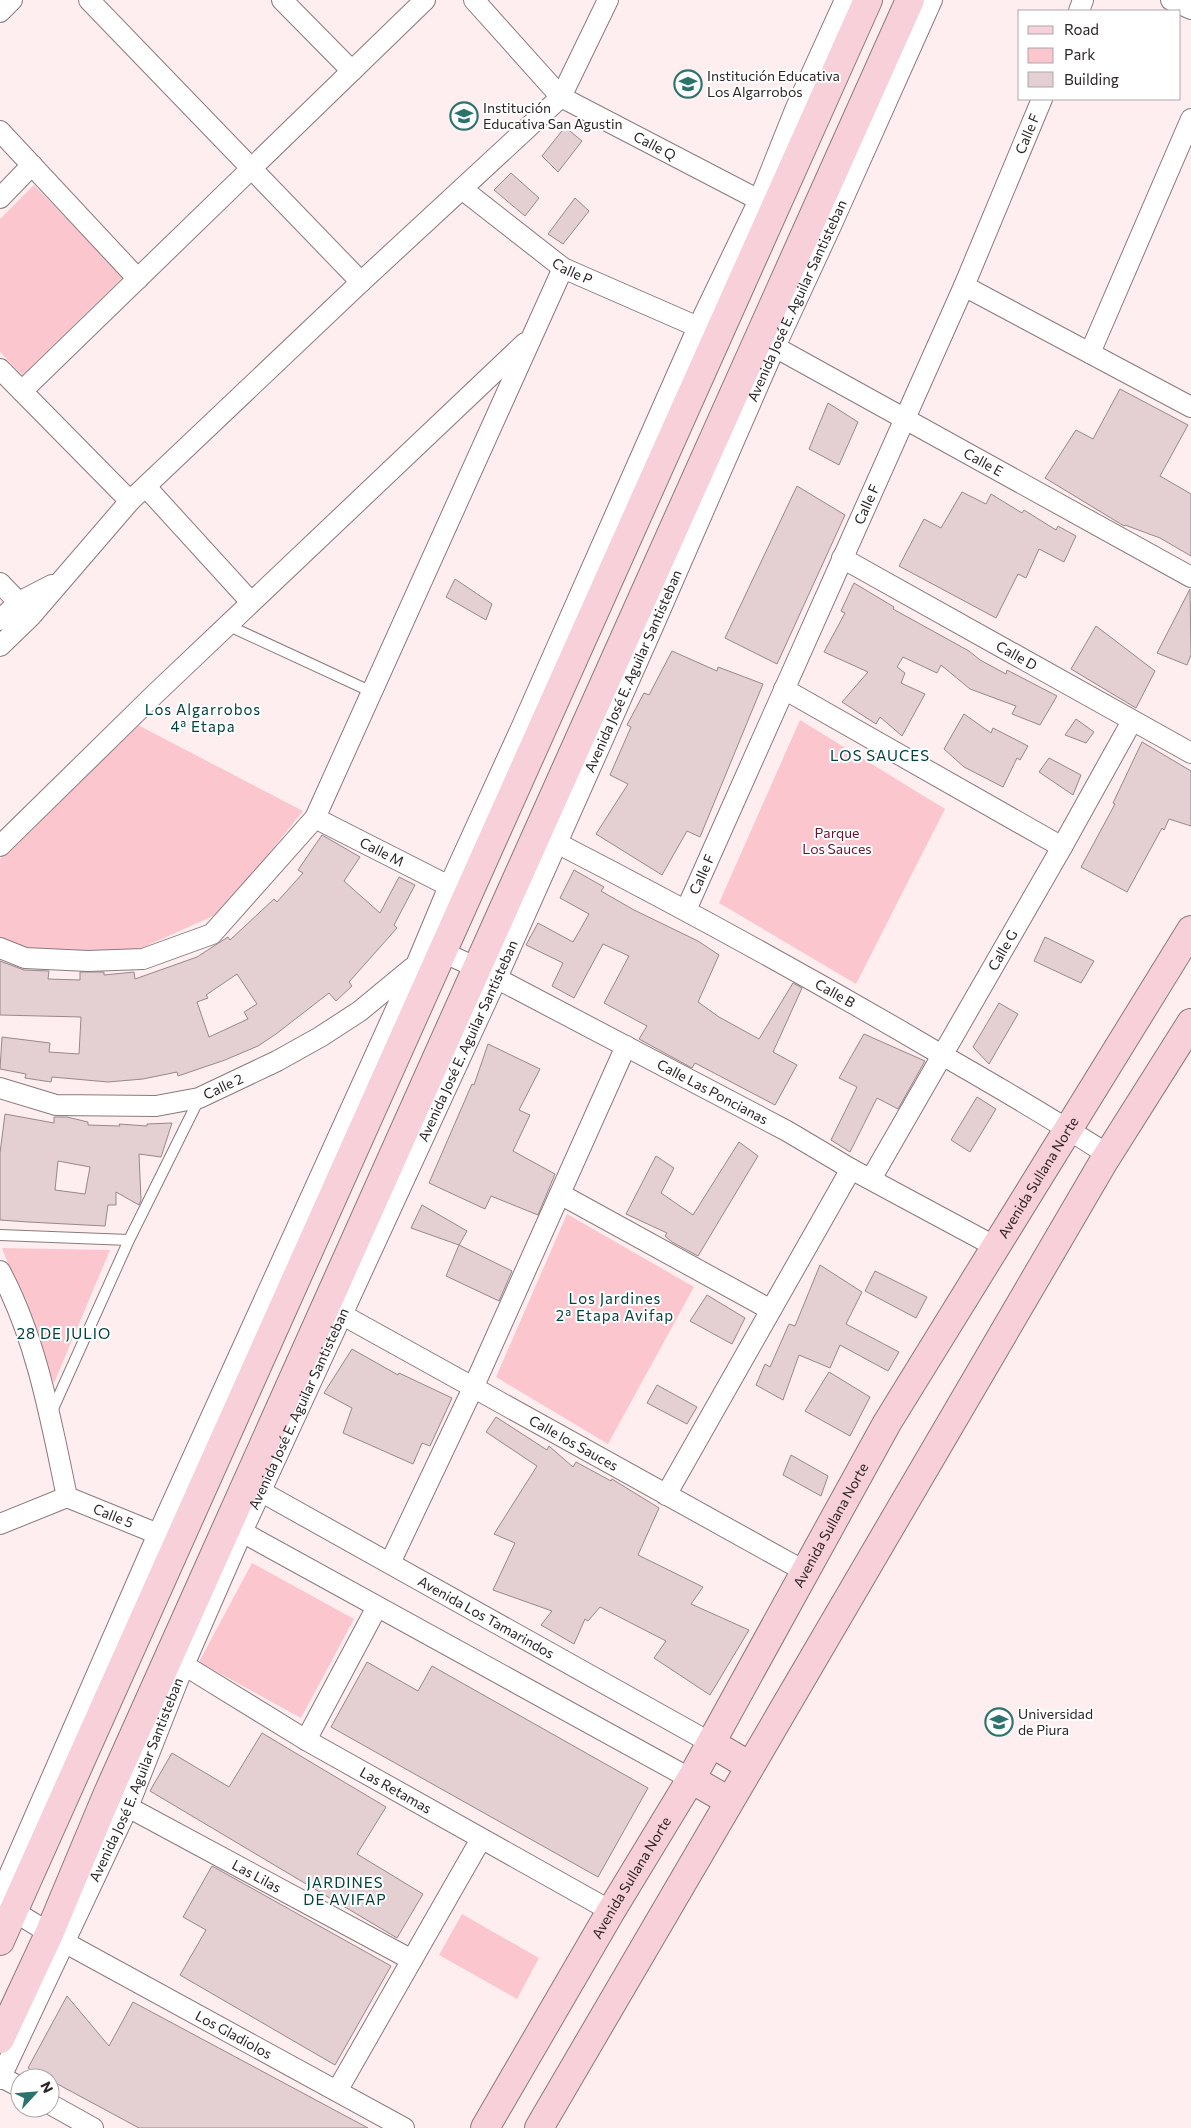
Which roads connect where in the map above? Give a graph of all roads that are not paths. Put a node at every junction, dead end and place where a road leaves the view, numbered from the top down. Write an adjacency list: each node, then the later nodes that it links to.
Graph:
1 (12, 0): 13 (street)
2 (89, 0): 20 (street)
3 (282, 0): 14 (street)
4 (425, 0): 14 (street)
5 (474, 0): 15 (street, Calle Q)
6 (608, 0): 15 (street)
7 (845, 0): 23 (street)
8 (868, 0): 57 (main road)
9 (910, 0): 60 (main road, Avenida José E. Aguilar Santisteban)
10 (932, 0): 30 (street, Avenida José E. Aguilar Santisteban)
11 (1171, 0): 12 (street)
12 (1191, 9)
13 (0, 12)
14 (352, 71): 20 (street)
15 (561, 97): 21 (street); 23 (street, Calle Q)
16 (1042, 100): 27 (street, Calle F)
17 (1191, 119): 31 (street)
18 (0, 131): 19 (street)
19 (32, 165): 22 (street); 25 (street)
20 (252, 169): 25 (street); 26 (street)
21 (462, 189): 24 (street, Calle P); 26 (street)
22 (0, 198)
23 (759, 200): 28 (street)
24 (563, 268): 28 (street, Calle P); 29 (street)
25 (138, 279): 33 (street)
26 (361, 282): 36 (street)
27 (964, 286): 31 (street); 35 (street, Calle F)
28 (698, 327): 54 (street)
29 (532, 337): 41 (street); 47 (street)
30 (775, 347): 35 (street, Calle E); 51 (street, Avenida José E. Aguilar Santisteban)
31 (1090, 353): 34 (street)
32 (0, 369): 33 (street)
33 (22, 391): 37 (street)
34 (1191, 407)
35 (905, 418): 38 (street, Calle F); 39 (street, Calle E)
36 (146, 487): 37 (street); 41 (street)
37 (130, 501): 42 (street)
38 (842, 558): 46 (street, Calle F); 48 (street, Calle D)
39 (1191, 577)
40 (0, 583): 42 (street)
41 (252, 602): 44 (street)
42 (25, 609): 43 (street); 45 (street)
43 (0, 620)
44 (227, 625): 47 (lane); 52 (street)
45 (0, 646)
46 (784, 689): 53 (street); 55 (street, Calle F)
47 (372, 692): 50 (street)
48 (1132, 721): 49 (street, Calle D); 53 (street, Calle G)
49 (1191, 753)
50 (316, 818): 54 (street, Calle M); 58 (street)
51 (557, 843): 55 (street, Calle B); 60 (street, Avenida José E. Aguilar Santisteban)
52 (0, 846)
53 (1062, 847): 63 (street, Calle G)
54 (449, 886): 57 (street)
55 (686, 910): 63 (street, Calle B)
56 (1191, 930): 66 (main road, Avenida Sullana Norte)
57 (433, 947): 59 (street); 60 (street, Calle Las Poncianas); 96 (main road)
58 (0, 948)
59 (416, 965): 65 (street, Calle 2); 84 (street)
60 (487, 973): 62 (street, Calle Las Poncianas); 76 (street, Avenida José E. Aguilar Santisteban); 98 (main road, Avenida José E. Aguilar Santisteban)
61 (1191, 1023): 67 (main road)
62 (626, 1046): 68 (street, Calle Las Poncianas); 70 (street)
63 (942, 1055): 66 (street, Calle B); 69 (street, Calle G)
64 (0, 1088): 65 (street, Calle 2)
65 (200, 1098): 72 (lane)
66 (1069, 1129): 67 (street, Calle B); 73 (main road, Avenida Sullana Norte)
67 (1107, 1154): 91 (main road)
68 (851, 1169): 69 (street, Calle Las Poncianas); 75 (street)
69 (871, 1179): 73 (street, Calle Las Poncianas)
70 (560, 1194): 75 (street); 77 (street)
71 (0, 1235): 72 (lane)
72 (129, 1240): 78 (lane)
73 (996, 1247): 86 (main road, Avenida Sullana Norte)
74 (0, 1271): 78 (street)
75 (771, 1310): 80 (street)
76 (341, 1314): 77 (street, Calle los Sauces); 79 (street, Avenida José E. Aguilar Santisteban)
77 (473, 1388): 80 (street, Calle los Sauces); 85 (street)
78 (50, 1414): 81 (street)
79 (260, 1491): 83 (street, Avenida José E. Aguilar Santisteban); 85 (street, Avenida Los Tamarindos)
80 (666, 1495): 86 (street, Calle los Sauces)
81 (68, 1498): 82 (street); 84 (street, Calle 5)
82 (0, 1524)
83 (242, 1532): 87 (street); 88 (street, Avenida José E. Aguilar Santisteban)
84 (158, 1534): 96 (street)
85 (390, 1563): 90 (street, Avenida Los Tamarindos)
86 (806, 1572): 90 (main road, Avenida Sullana Norte)
87 (377, 1607): 89 (street); 92 (street)
88 (184, 1666): 89 (street, Las Retamas); 94 (street, Avenida José E. Aguilar Santisteban)
89 (306, 1740): 95 (street, Las Retamas)
90 (711, 1743): 91 (main road); 92 (main road, Avenida Sullana Norte)
91 (750, 1766): 93 (main road)
92 (691, 1779): 93 (main road); 97 (main road, Avenida Sullana Norte)
93 (729, 1801): 108 (main road)
94 (128, 1807): 98 (street, Avenida José E. Aguilar Santisteban); 100 (street, Las Lilas)
95 (481, 1839): 97 (street, Las Retamas); 100 (street)
96 (4, 1904): 98 (street); 99 (main road)
97 (611, 1911): 107 (main road, Avenida Sullana Norte)
98 (56, 1938): 101 (main road, Avenida José E. Aguilar Santisteban); 102 (street, Avenida José E. Aguilar Santisteban); 103 (street); 106 (street, Los Gladiolos)
99 (0, 1940)
100 (412, 1960): 103 (street)
101 (0, 2039)
102 (0, 2078)
103 (337, 2091): 106 (street)
104 (60, 2110): 105 (street)
105 (93, 2128)
106 (404, 2128)
107 (485, 2128)
108 (539, 2128)

